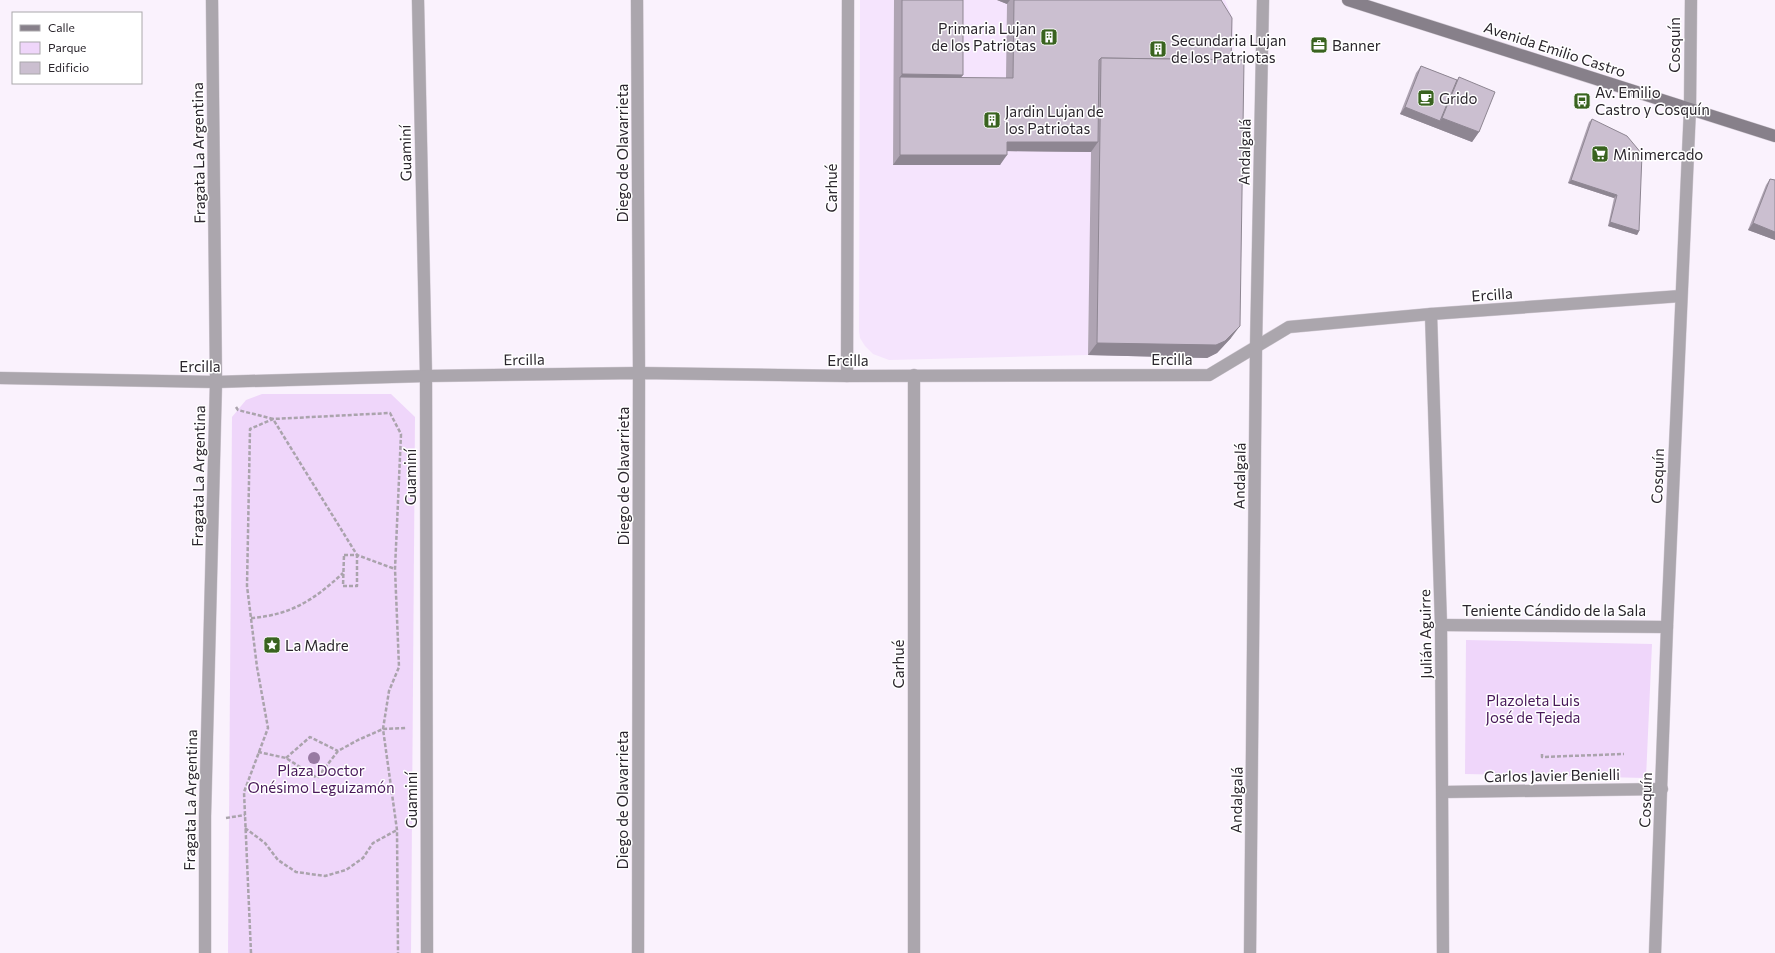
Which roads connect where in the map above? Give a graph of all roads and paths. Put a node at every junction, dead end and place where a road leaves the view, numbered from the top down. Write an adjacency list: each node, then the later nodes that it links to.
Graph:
1 (212, 0): 18 (street, Fragata La Argentina)
2 (418, 0): 15 (street, Guaminí)
3 (637, 0): 13 (street, Diego de Olavarrieta)
4 (848, 0): 16 (street, Carhué)
5 (1263, 0): 12 (street, Andalgalá)
6 (1348, 0): 8 (main road, Avenida Emilio Castro)
7 (1691, 0): 8 (street, Cosquín)
8 (1690, 108): 9 (main road, Avenida Emilio Castro); 10 (street, Cosquín)
9 (1775, 136)
10 (1681, 296): 11 (street, Ercilla); 25 (street, Cosquín)
11 (1431, 314): 12 (street, Ercilla); 24 (street, Julián Aguirre)
12 (1256, 347): 14 (street, Ercilla); 43 (street, Andalgalá)
13 (639, 373): 15 (street, Ercilla); 16 (street, Ercilla); 41 (street, Diego de Olavarrieta)
14 (914, 375): 16 (street, Ercilla); 42 (street, Carhué)
15 (426, 376): 18 (street, Ercilla); 27 (street, Guaminí)
16 (847, 376)
17 (0, 378): 18 (street, Ercilla)
18 (216, 382): 19 (path); 37 (street, Fragata La Argentina)
19 (273, 419): 20 (path); 21 (path); 23 (path)
20 (357, 555): 21 (path); 22 (path); 22 (path)
21 (395, 569): 26 (path)
22 (343, 573): 23 (path)
23 (251, 618): 29 (path)
24 (1441, 626): 25 (street, Teniente Cándido de la Sala); 34 (street, Julián Aguirre)
25 (1667, 626): 33 (street, Cosquín)
26 (383, 729): 27 (path); 28 (path); 36 (path)
27 (427, 730): 40 (street, Guaminí)
28 (338, 751): 32 (path); 32 (path)
29 (258, 752): 32 (path); 35 (path)
30 (1542, 754): 31 (path)
31 (1624, 754)
32 (286, 758)
33 (1662, 789): 34 (street, Carlos Javier Benielli); 45 (street, Cosquín)
34 (1443, 792): 44 (street, Julián Aguirre)
35 (245, 828): 36 (path); 38 (path)
36 (397, 830): 39 (path)
37 (205, 953)
38 (251, 953)
39 (398, 953)
40 (427, 953)
41 (638, 953)
42 (914, 953)
43 (1250, 953)
44 (1443, 953)
45 (1655, 953)

